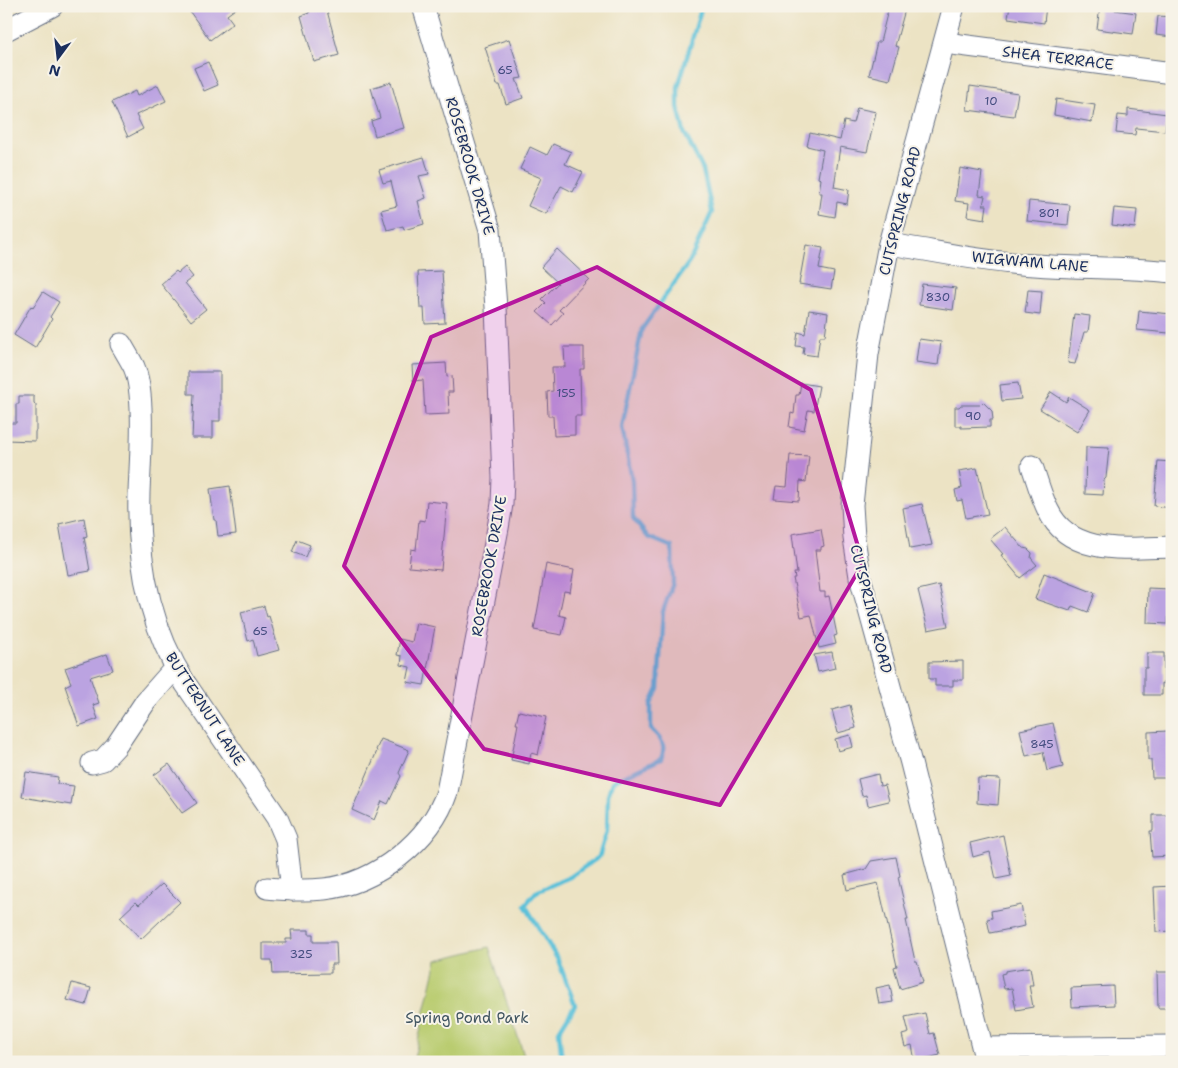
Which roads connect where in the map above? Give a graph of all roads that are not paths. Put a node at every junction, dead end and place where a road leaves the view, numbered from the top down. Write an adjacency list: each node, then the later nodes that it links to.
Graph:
1 (52, 6): 4 (street)
2 (423, 6): 15 (street, ROSEBROOK DRIVE)
3 (954, 6): 5 (street, CUTSPRING ROAD)
4 (6, 30)
5 (945, 43): 6 (street, SHEA TERRACE); 7 (street, CUTSPRING ROAD)
6 (1172, 73)
7 (889, 244): 8 (street, WIGWAM LANE); 17 (street, CUTSPRING ROAD)
8 (1172, 272)
9 (121, 344): 12 (street, BUTTERNUT LANE)
10 (1032, 466): 11 (street)
11 (1172, 547)
12 (175, 668): 13 (street); 15 (street, BUTTERNUT LANE)
13 (92, 764)
14 (267, 888): 15 (street, ROSEBROOK DRIVE)
15 (292, 890)
16 (1172, 1046): 17 (street)
17 (984, 1055)

